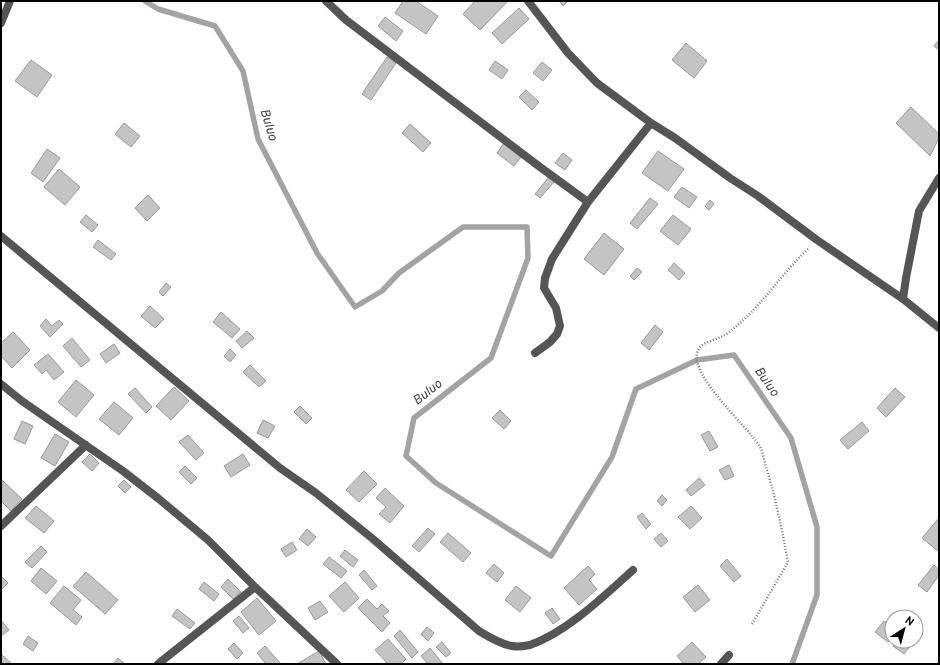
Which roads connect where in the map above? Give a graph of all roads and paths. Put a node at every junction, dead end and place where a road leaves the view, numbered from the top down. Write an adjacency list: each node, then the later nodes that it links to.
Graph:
1 (10, 1): 4 (street)
2 (326, 1): 7 (street)
3 (528, 1): 5 (street)
4 (1, 23)
5 (651, 123): 7 (street); 9 (street)
6 (939, 178): 10 (street)
7 (588, 202): 12 (street)
8 (1, 236): 16 (street)
9 (817, 240): 10 (street); 18 (path)
10 (903, 299): 11 (street)
11 (939, 328)
12 (535, 353)
13 (1, 384): 14 (street)
14 (86, 445): 15 (street); 17 (street)
15 (1, 526)
16 (633, 570)
17 (255, 587): 20 (street); 21 (street)
18 (752, 624)
19 (729, 655): 22 (street)
20 (160, 664)
21 (337, 664)
22 (721, 664)

